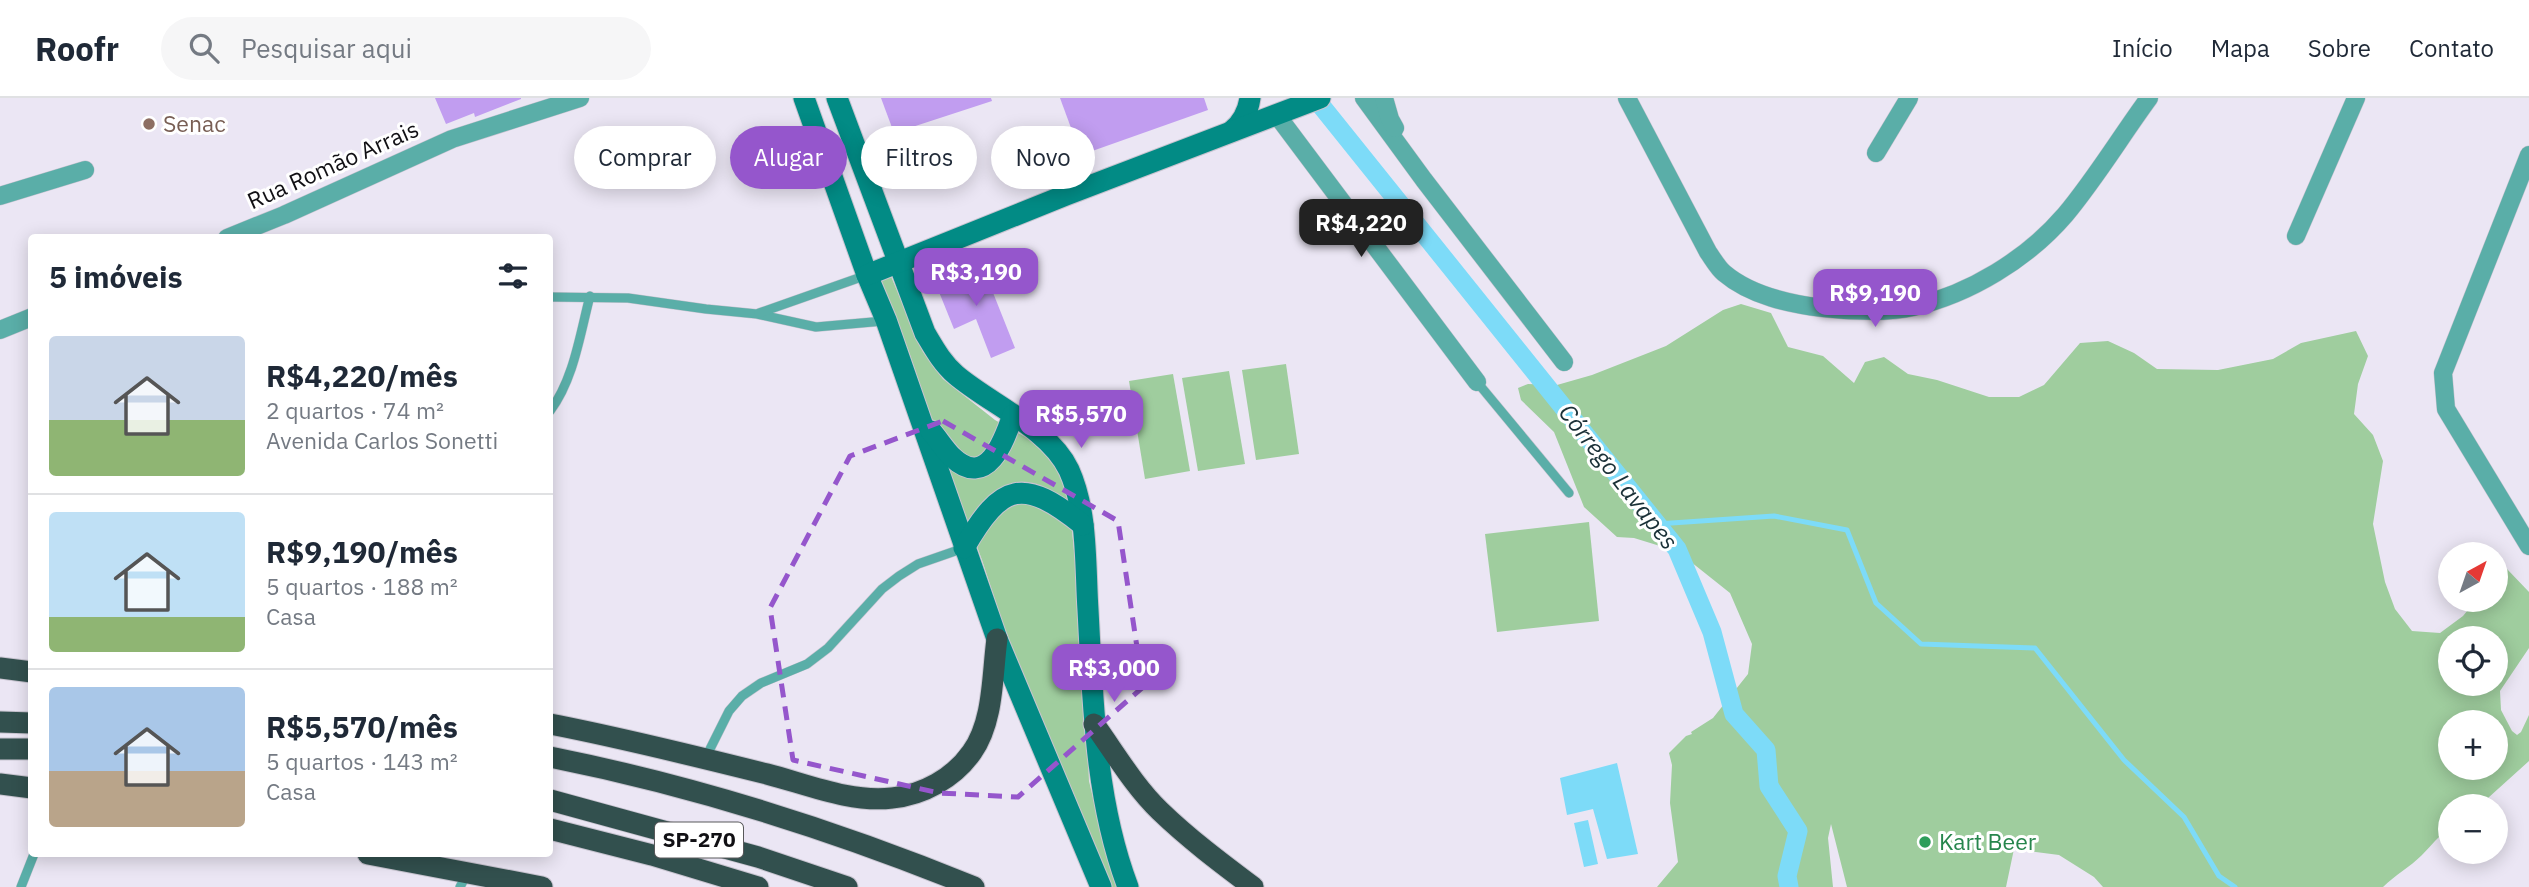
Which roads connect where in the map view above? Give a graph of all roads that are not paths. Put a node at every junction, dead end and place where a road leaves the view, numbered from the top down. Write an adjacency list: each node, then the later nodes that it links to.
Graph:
1 (580, 98): 19 (street, Rua Romão Arrais)
2 (804, 98): 22 (main road)
3 (837, 98): 21 (main road)
4 (1251, 98): 13 (main road)
5 (1320, 98): 12 (main road)
6 (1364, 98): 17 (street)
7 (1384, 98): 17 (street)
8 (1627, 98): 10 (street)
9 (1909, 98): 14 (street)
10 (2149, 98)
11 (2356, 98): 20 (street)
12 (1277, 107): 13 (main road); 30 (street)
13 (1232, 131): 21 (main road)
14 (1876, 153)
15 (2529, 155): 36 (street)
16 (85, 170): 18 (street)
17 (1424, 180): 29 (street)
18 (0, 196)
19 (237, 234)
20 (2296, 236)
21 (897, 263): 22 (main road); 32 (main road)
22 (867, 275): 25 (lane); 27 (main road)
23 (590, 296): 24 (lane); 25 (lane); 31 (lane)
24 (553, 297)
25 (757, 314): 27 (lane)
26 (28, 319): 28 (street)
27 (886, 320): 33 (main road)
28 (0, 330)
29 (1564, 362)
30 (1477, 382): 34 (lane)
31 (553, 407)
32 (1013, 415): 33 (main road); 35 (main road)
33 (921, 417): 37 (main road)
34 (1569, 493)
35 (1083, 525): 37 (main road); 43 (main road)
36 (2529, 546)
37 (964, 548): 38 (main road); 48 (lane)
38 (997, 639): 48 (highway); 61 (main road)
39 (0, 668): 40 (highway)
40 (28, 672)
41 (0, 722): 42 (highway)
42 (28, 723)
43 (1094, 724): 62 (main road); 63 (highway)
44 (553, 725): 48 (highway)
45 (0, 749): 46 (highway)
46 (28, 749)
47 (553, 758): 60 (highway)
48 (705, 759)
49 (0, 784): 50 (highway)
50 (28, 788)
51 (553, 801): 59 (highway, SP-270)
52 (553, 830): 58 (highway, SP-270)
53 (33, 857): 56 (lane)
54 (379, 857): 55 (highway)
55 (464, 880): 57 (highway)
56 (21, 887)
57 (542, 887)
58 (758, 887)
59 (847, 887)
60 (974, 887)
61 (1101, 887)
62 (1128, 887)
63 (1253, 887)

